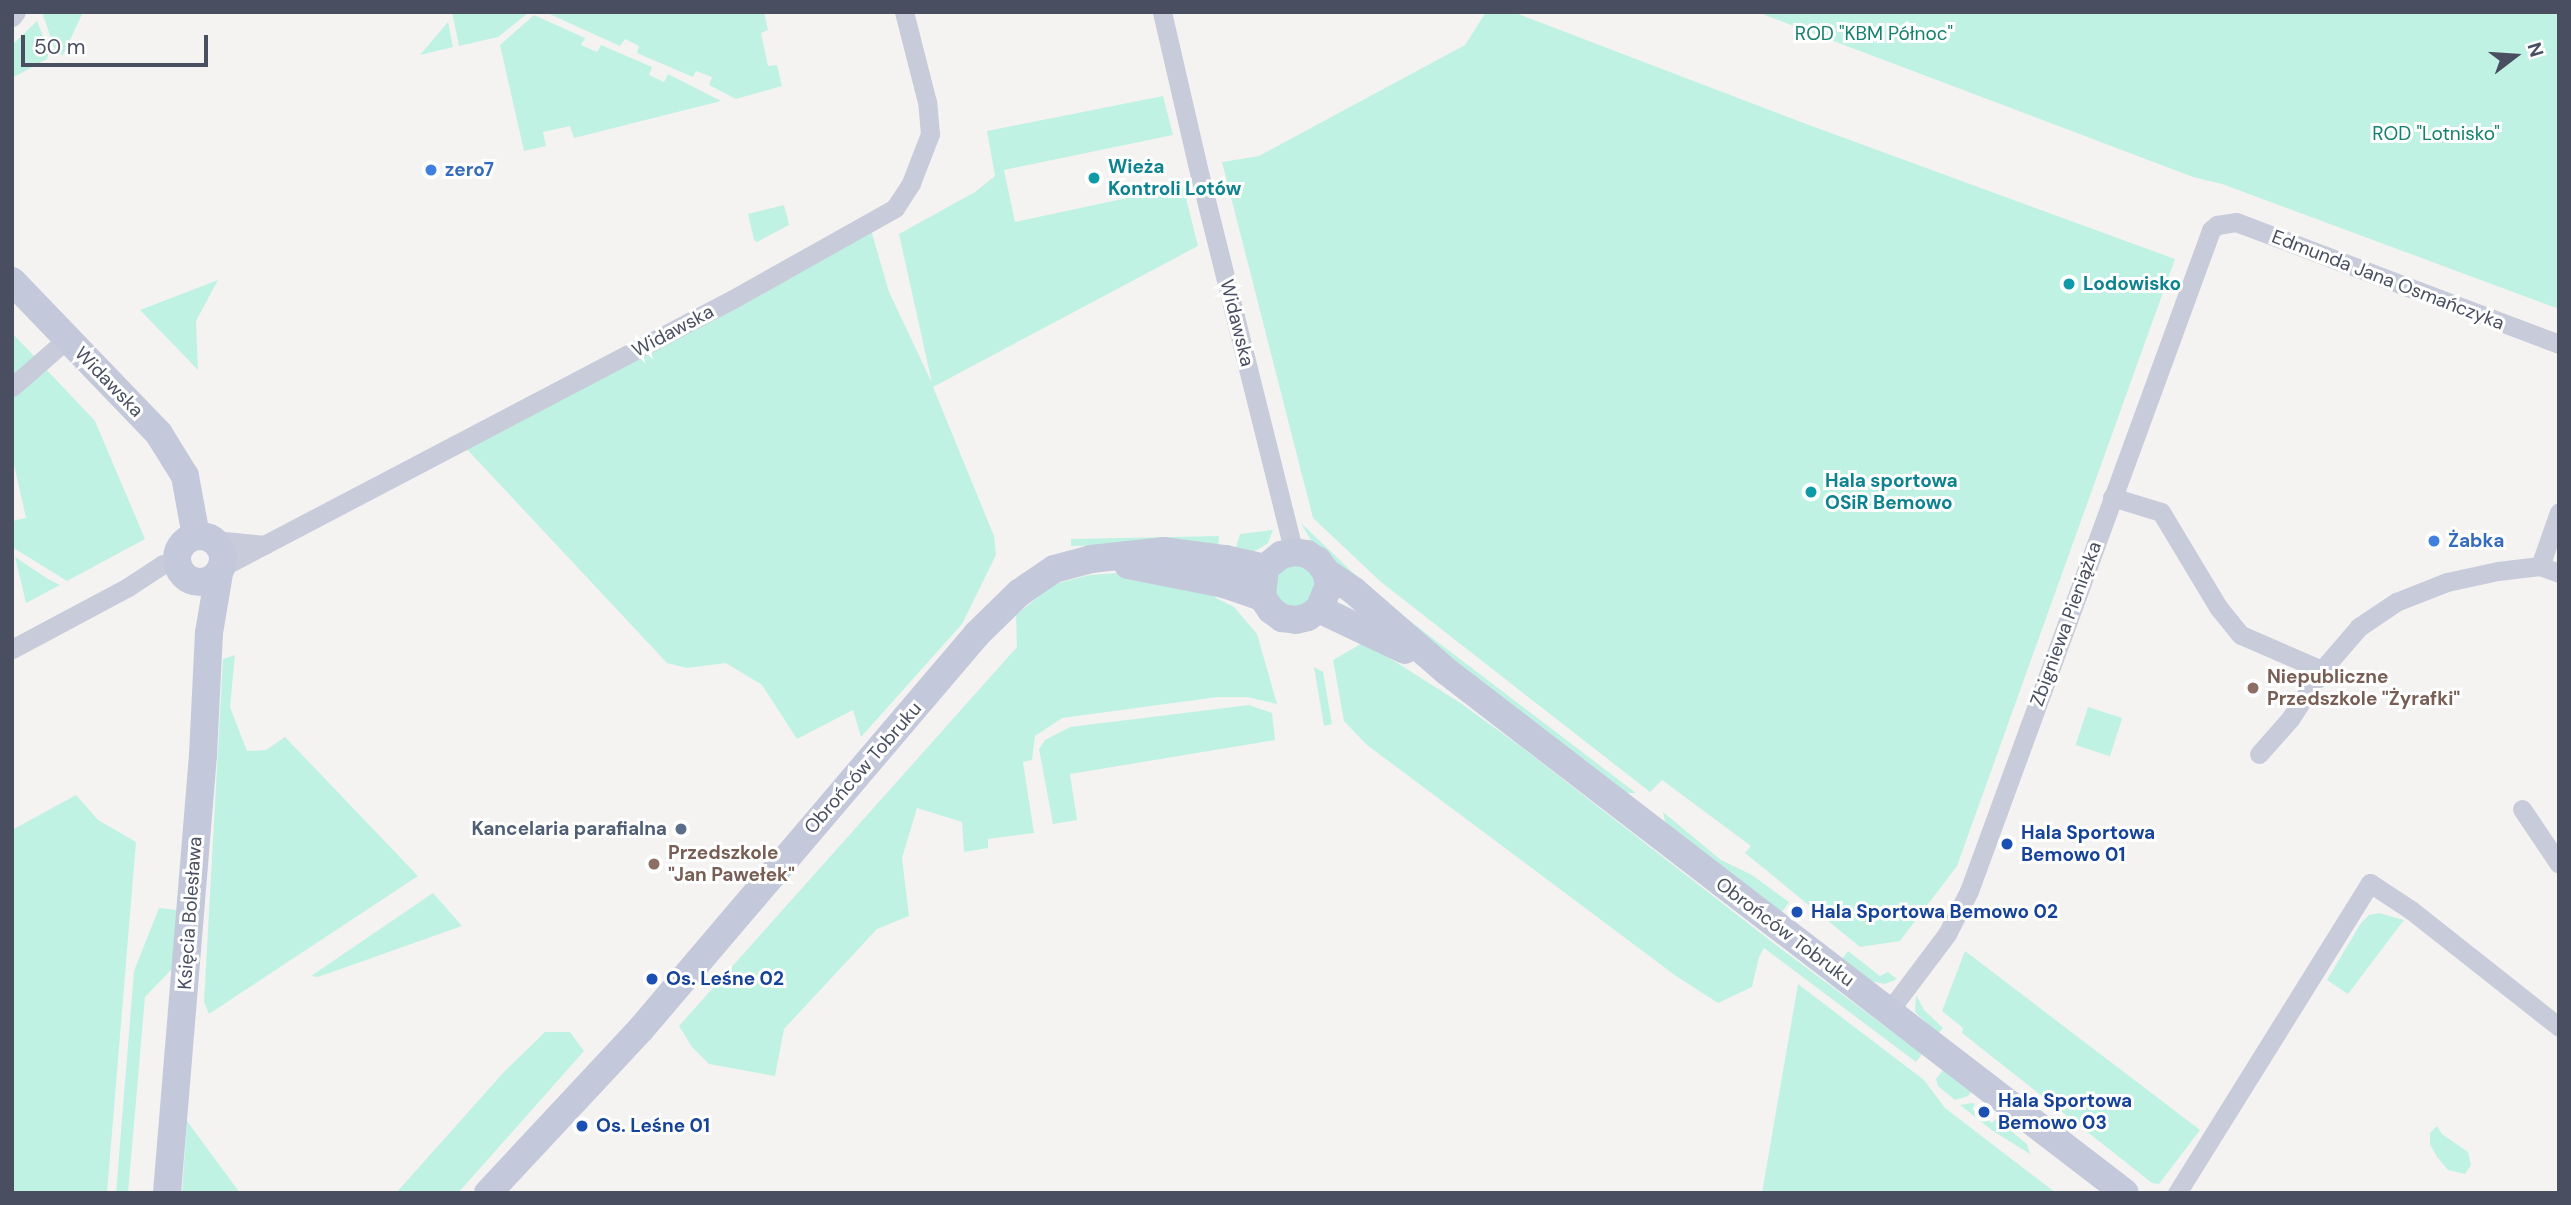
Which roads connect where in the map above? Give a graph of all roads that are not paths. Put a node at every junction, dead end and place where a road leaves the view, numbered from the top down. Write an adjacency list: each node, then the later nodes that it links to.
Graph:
1 (16, 12): 4 (street)
2 (904, 12): 13 (street, Widawska)
3 (1162, 12): 14 (street, Widawska)
4 (12, 17)
5 (2217, 225): 8 (street, Edmunda Jana Osmańczyka); 10 (street, Zbigniewa Pieniążka)
6 (12, 281): 7 (street, Widawska)
7 (67, 339): 9 (street); 12 (street, Widawska)
8 (2559, 344)
9 (12, 387)
10 (2112, 497): 25 (street); 30 (street, Zbigniewa Pieniążka)
11 (2559, 512): 17 (street)
12 (205, 538): 13 (street); 18 (street); 19 (street, Widawska)
13 (265, 545): 19 (street, Widawska)
14 (1294, 552): 16 (street); 20 (street)
15 (1091, 559): 16 (street, Obrońców Tobruku); 21 (street, Obrońców Tobruku); 33 (street, Obrońców Tobruku)
16 (1265, 568): 21 (street)
17 (2549, 569): 25 (street)
18 (181, 570): 19 (street, Widawska); 23 (street, Księcia Bolesława); 24 (street, Widawska)
19 (222, 570): 23 (street, Księcia Bolesława)
20 (1326, 572): 22 (street); 26 (street, Obrońców Tobruku)
21 (1267, 603): 22 (street)
22 (1320, 609): 26 (street, Obrońców Tobruku)
23 (209, 632): 32 (street, Księcia Bolesława)
24 (12, 649)
25 (2322, 670): 27 (street)
26 (1446, 671): 30 (street, Obrońców Tobruku)
27 (2259, 754)
28 (2522, 809): 29 (street)
29 (2559, 864)
30 (1889, 1011): 34 (street, Obrońców Tobruku)
31 (2559, 1027): 35 (street)
32 (167, 1193)
33 (488, 1193)
34 (2124, 1193)
35 (2177, 1193)

